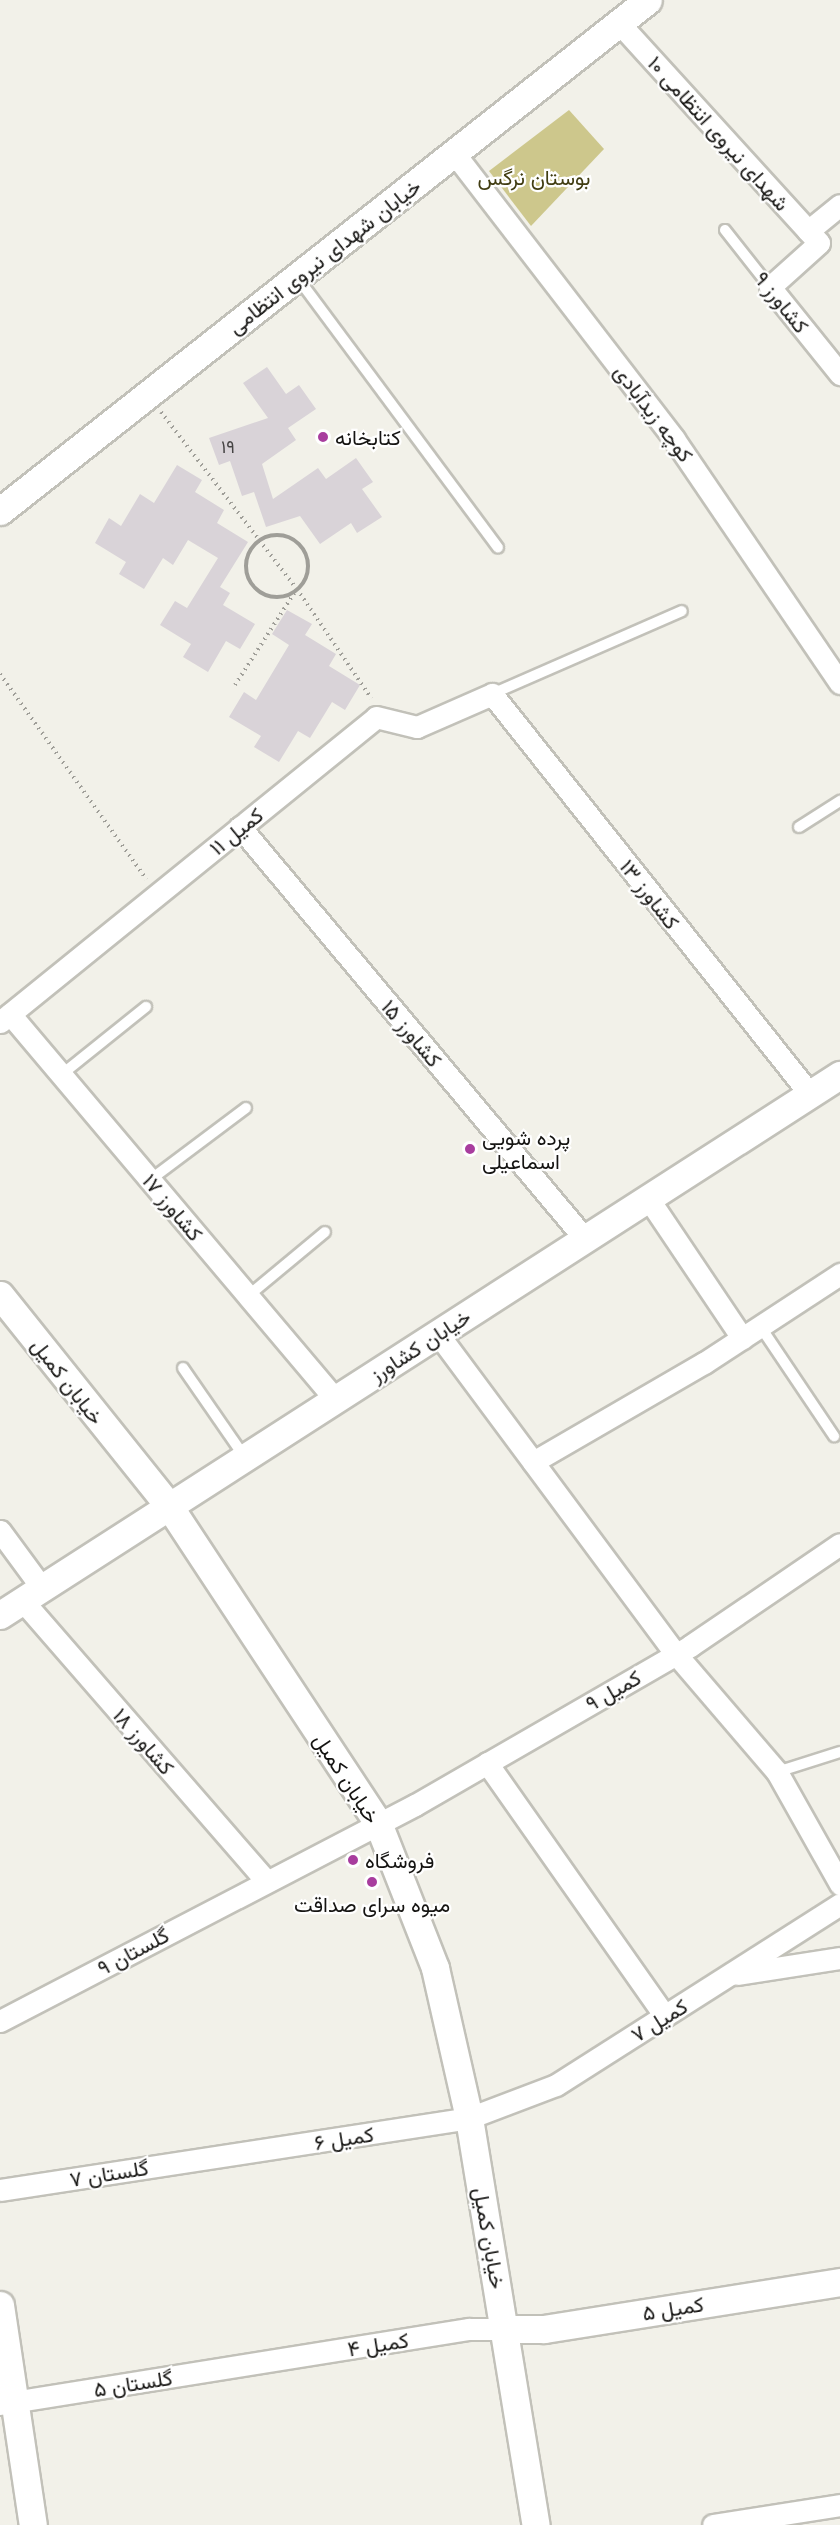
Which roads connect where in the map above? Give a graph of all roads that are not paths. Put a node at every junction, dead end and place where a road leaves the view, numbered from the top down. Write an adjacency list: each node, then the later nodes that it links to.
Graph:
1 (648, 0): 2 (street, خیابان شهدای نیروی انتظامی)
2 (619, 23): 3 (street, خیابان شهدای نیروی انتظامی); 6 (street, شهدای نیروی انتظامی ۱۰)
3 (454, 153): 7 (street, خیابان شهدای نیروی انتظامی); 13 (street, کوچه زیدآبادی)
4 (840, 205): 6 (street)
5 (725, 230): 8 (lane, کشاورز ۹)
6 (814, 237): 8 (street)
7 (297, 277): 10 (street, خیابان شهدای نیروی انتظامی); 11 (lane)
8 (770, 287): 9 (street, کشاورز ۹)
9 (840, 374)
10 (0, 511)
11 (498, 548)
12 (682, 611): 14 (lane)
13 (840, 683)
14 (492, 694): 16 (street, کمیل ۱۱); 22 (street, کشاورز ۱۳)
15 (840, 801): 17 (lane)
16 (240, 827): 19 (street, کمیل ۱۱); 27 (street, کشاورز ۱۵)
17 (799, 827)
18 (146, 1007): 20 (lane)
19 (5, 1018): 20 (street, کشاورز ۱۷)
20 (61, 1075): 24 (street, کشاورز ۱۷)
21 (840, 1075): 22 (street, خیابان کشاورز)
22 (810, 1094): 25 (street, خیابان کشاورز)
23 (246, 1108): 24 (lane)
24 (150, 1180): 30 (street, کشاورز ۱۷)
25 (648, 1198): 27 (street, خیابان کشاورز); 33 (street)
26 (325, 1232): 30 (lane)
27 (585, 1239): 32 (street, خیابان کشاورز)
28 (840, 1274): 31 (street)
29 (0, 1295): 39 (street, خیابان کمیل)
30 (248, 1296): 35 (street, کشاورز ۱۷)
31 (760, 1326): 33 (street); 36 (lane)
32 (438, 1334): 35 (street, خیابان کشاورز); 38 (street)
33 (742, 1338): 38 (street)
34 (183, 1368): 37 (lane)
35 (335, 1399): 37 (street, خیابان کشاورز)
36 (834, 1436)
37 (245, 1457): 39 (street, خیابان کشاورز)
38 (533, 1462): 44 (street)
39 (169, 1506): 42 (street, خیابان کشاورز); 48 (street, خیابان کمیل)
40 (0, 1531): 42 (street, کشاورز ۱۸)
41 (840, 1544): 44 (street, کمیل ۹)
42 (32, 1594): 43 (street, خیابان کشاورز); 49 (street, کشاورز ۱۸)
43 (0, 1615)
44 (675, 1653): 46 (street, کمیل ۹); 47 (street)
45 (840, 1752): 47 (lane)
46 (487, 1763): 48 (street, کمیل ۹); 54 (street)
47 (777, 1773): 50 (street)
48 (378, 1823): 49 (street, گلستان ۹); 56 (street, خیابان کمیل)
49 (266, 1881): 55 (street, گلستان ۹)
50 (840, 1884)
51 (840, 1904): 53 (street, کمیل ۷)
52 (840, 1958): 53 (street)
53 (728, 1976): 54 (street, کمیل ۷)
54 (665, 2016): 56 (street, کمیل ۷)
55 (0, 2021)
56 (469, 2118): 57 (street, کمیل ۶); 61 (street, خیابان کمیل)
57 (219, 2157): 58 (street, گلستان ۷)
58 (0, 2190)
59 (840, 2282): 61 (street, کمیل ۵)
60 (0, 2305): 63 (street)
61 (506, 2329): 62 (street, کمیل ۴); 66 (street, خیابان کمیل)
62 (251, 2364): 63 (street, گلستان ۵)
63 (7, 2403): 65 (street)
64 (840, 2505): 67 (street)
65 (33, 2525)
66 (536, 2525)
67 (713, 2525)

